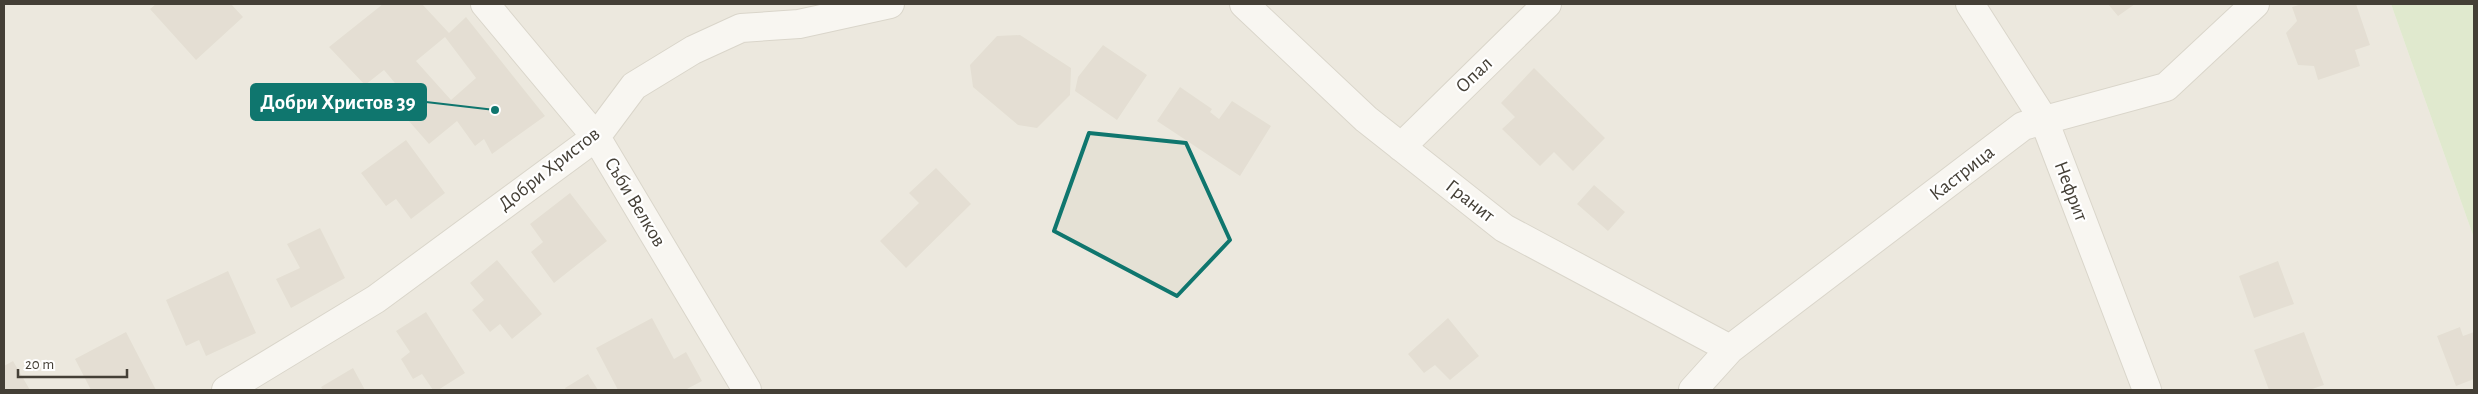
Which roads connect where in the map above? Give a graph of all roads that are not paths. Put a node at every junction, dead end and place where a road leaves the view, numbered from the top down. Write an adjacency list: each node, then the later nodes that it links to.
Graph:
1 (485, 4): 8 (street, Съби Велков)
2 (890, 4): 8 (street, Добри Христов)
3 (1244, 4): 9 (street, Гранит)
4 (1547, 4): 9 (street, Опал)
5 (1970, 4): 7 (street, Нефрит)
6 (2255, 4): 7 (street, Кастрица)
7 (2044, 120): 10 (street, Кастрица); 14 (street, Нефрит)
8 (596, 137): 11 (street, Добри Христов); 12 (street, Съби Велков)
9 (1401, 147): 10 (street, Гранит)
10 (1730, 349): 13 (street, Кастрица)
11 (226, 390)
12 (747, 390)
13 (1693, 390)
14 (2147, 390)

